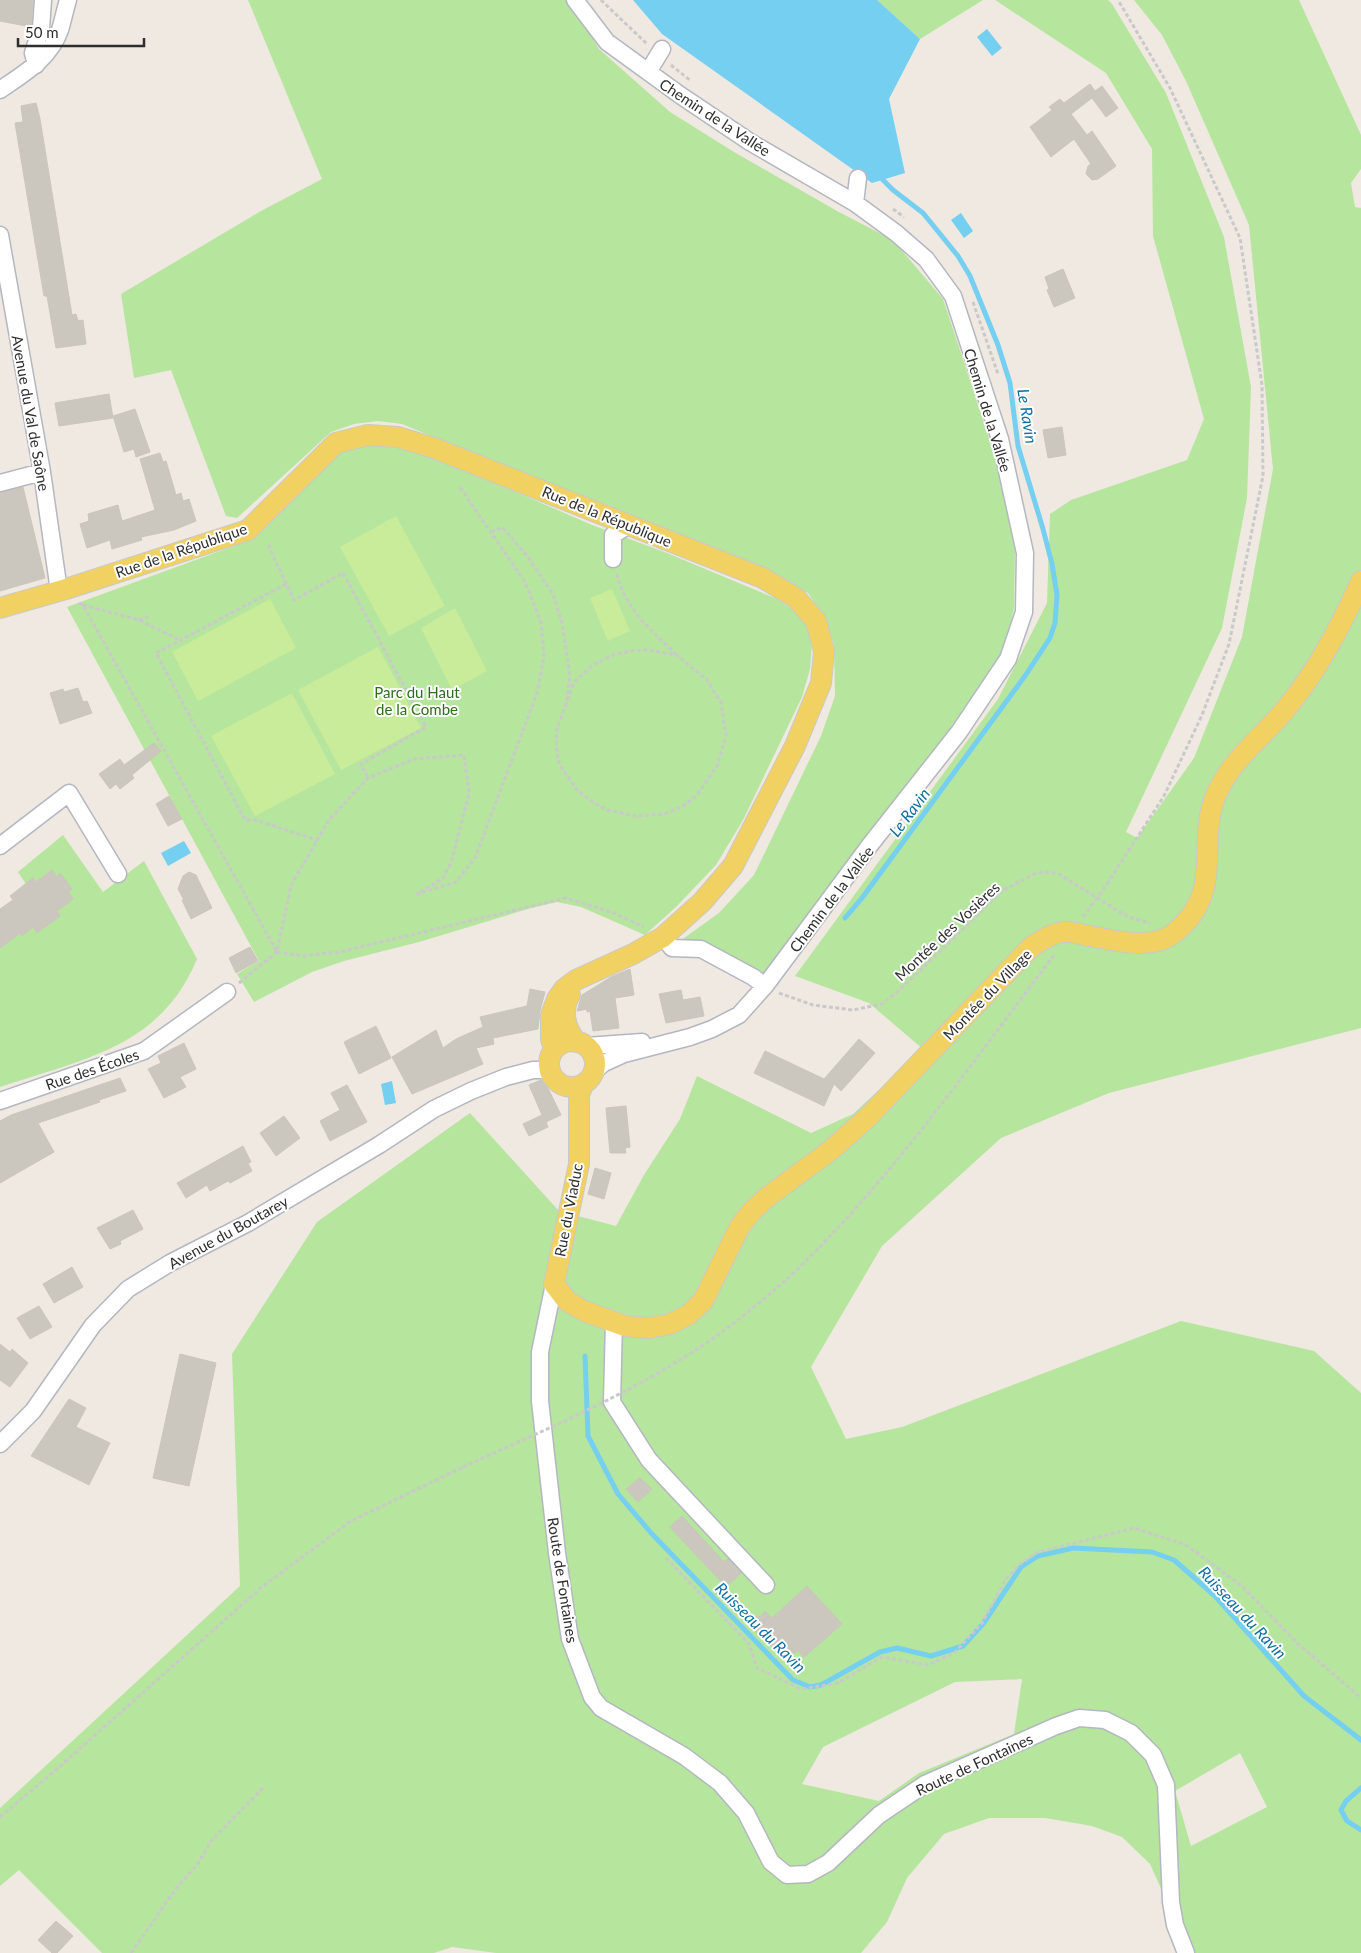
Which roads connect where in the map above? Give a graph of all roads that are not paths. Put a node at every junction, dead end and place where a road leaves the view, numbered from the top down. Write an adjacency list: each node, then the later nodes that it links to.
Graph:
1 (43, 0): 5 (street)
2 (68, 0): 5 (street)
3 (575, 0): 6 (street, Chemin de la Vallée)
4 (660, 51): 6 (street)
5 (36, 65): 7 (street)
6 (648, 72): 9 (street, Chemin de la Vallée)
7 (0, 90)
8 (858, 178): 9 (street)
9 (855, 203): 22 (street, Chemin de la Vallée)
10 (0, 235): 11 (street, Avenue du Val de Saône)
11 (42, 472): 12 (street); 16 (street, Avenue du Val de Saône)
12 (0, 483)
13 (629, 525): 14 (street); 16 (main road, Rue de la République); 20 (main road, Rue de la République)
14 (613, 559)
15 (1361, 581): 32 (main road, Montée du Village)
16 (60, 591): 17 (main road, Rue de la République)
17 (0, 608)
18 (0, 846): 19 (street)
19 (118, 874)
20 (663, 937): 21 (main road, Rue de la République); 22 (street)
21 (603, 969): 25 (main road, Rue de la République); 26 (main road, Rue de la République)
22 (768, 990): 24 (street)
23 (227, 992): 29 (street, Rue des Écoles)
24 (667, 1042): 25 (street); 27 (street)
25 (581, 1044): 26 (main road); 27 (main road)
26 (551, 1058): 28 (main road); 33 (street, Avenue du Boutarey)
27 (588, 1078): 28 (main road); 30 (main road, Rue du Viaduc)
28 (562, 1086): 30 (main road, Rue du Viaduc)
29 (0, 1100)
30 (579, 1136): 31 (main road, Rue du Viaduc)
31 (554, 1284): 32 (main road, Montée du Village); 35 (street, Route de Fontaines)
32 (614, 1322): 34 (street)
33 (0, 1444)
34 (766, 1585)
35 (1186, 1953)

